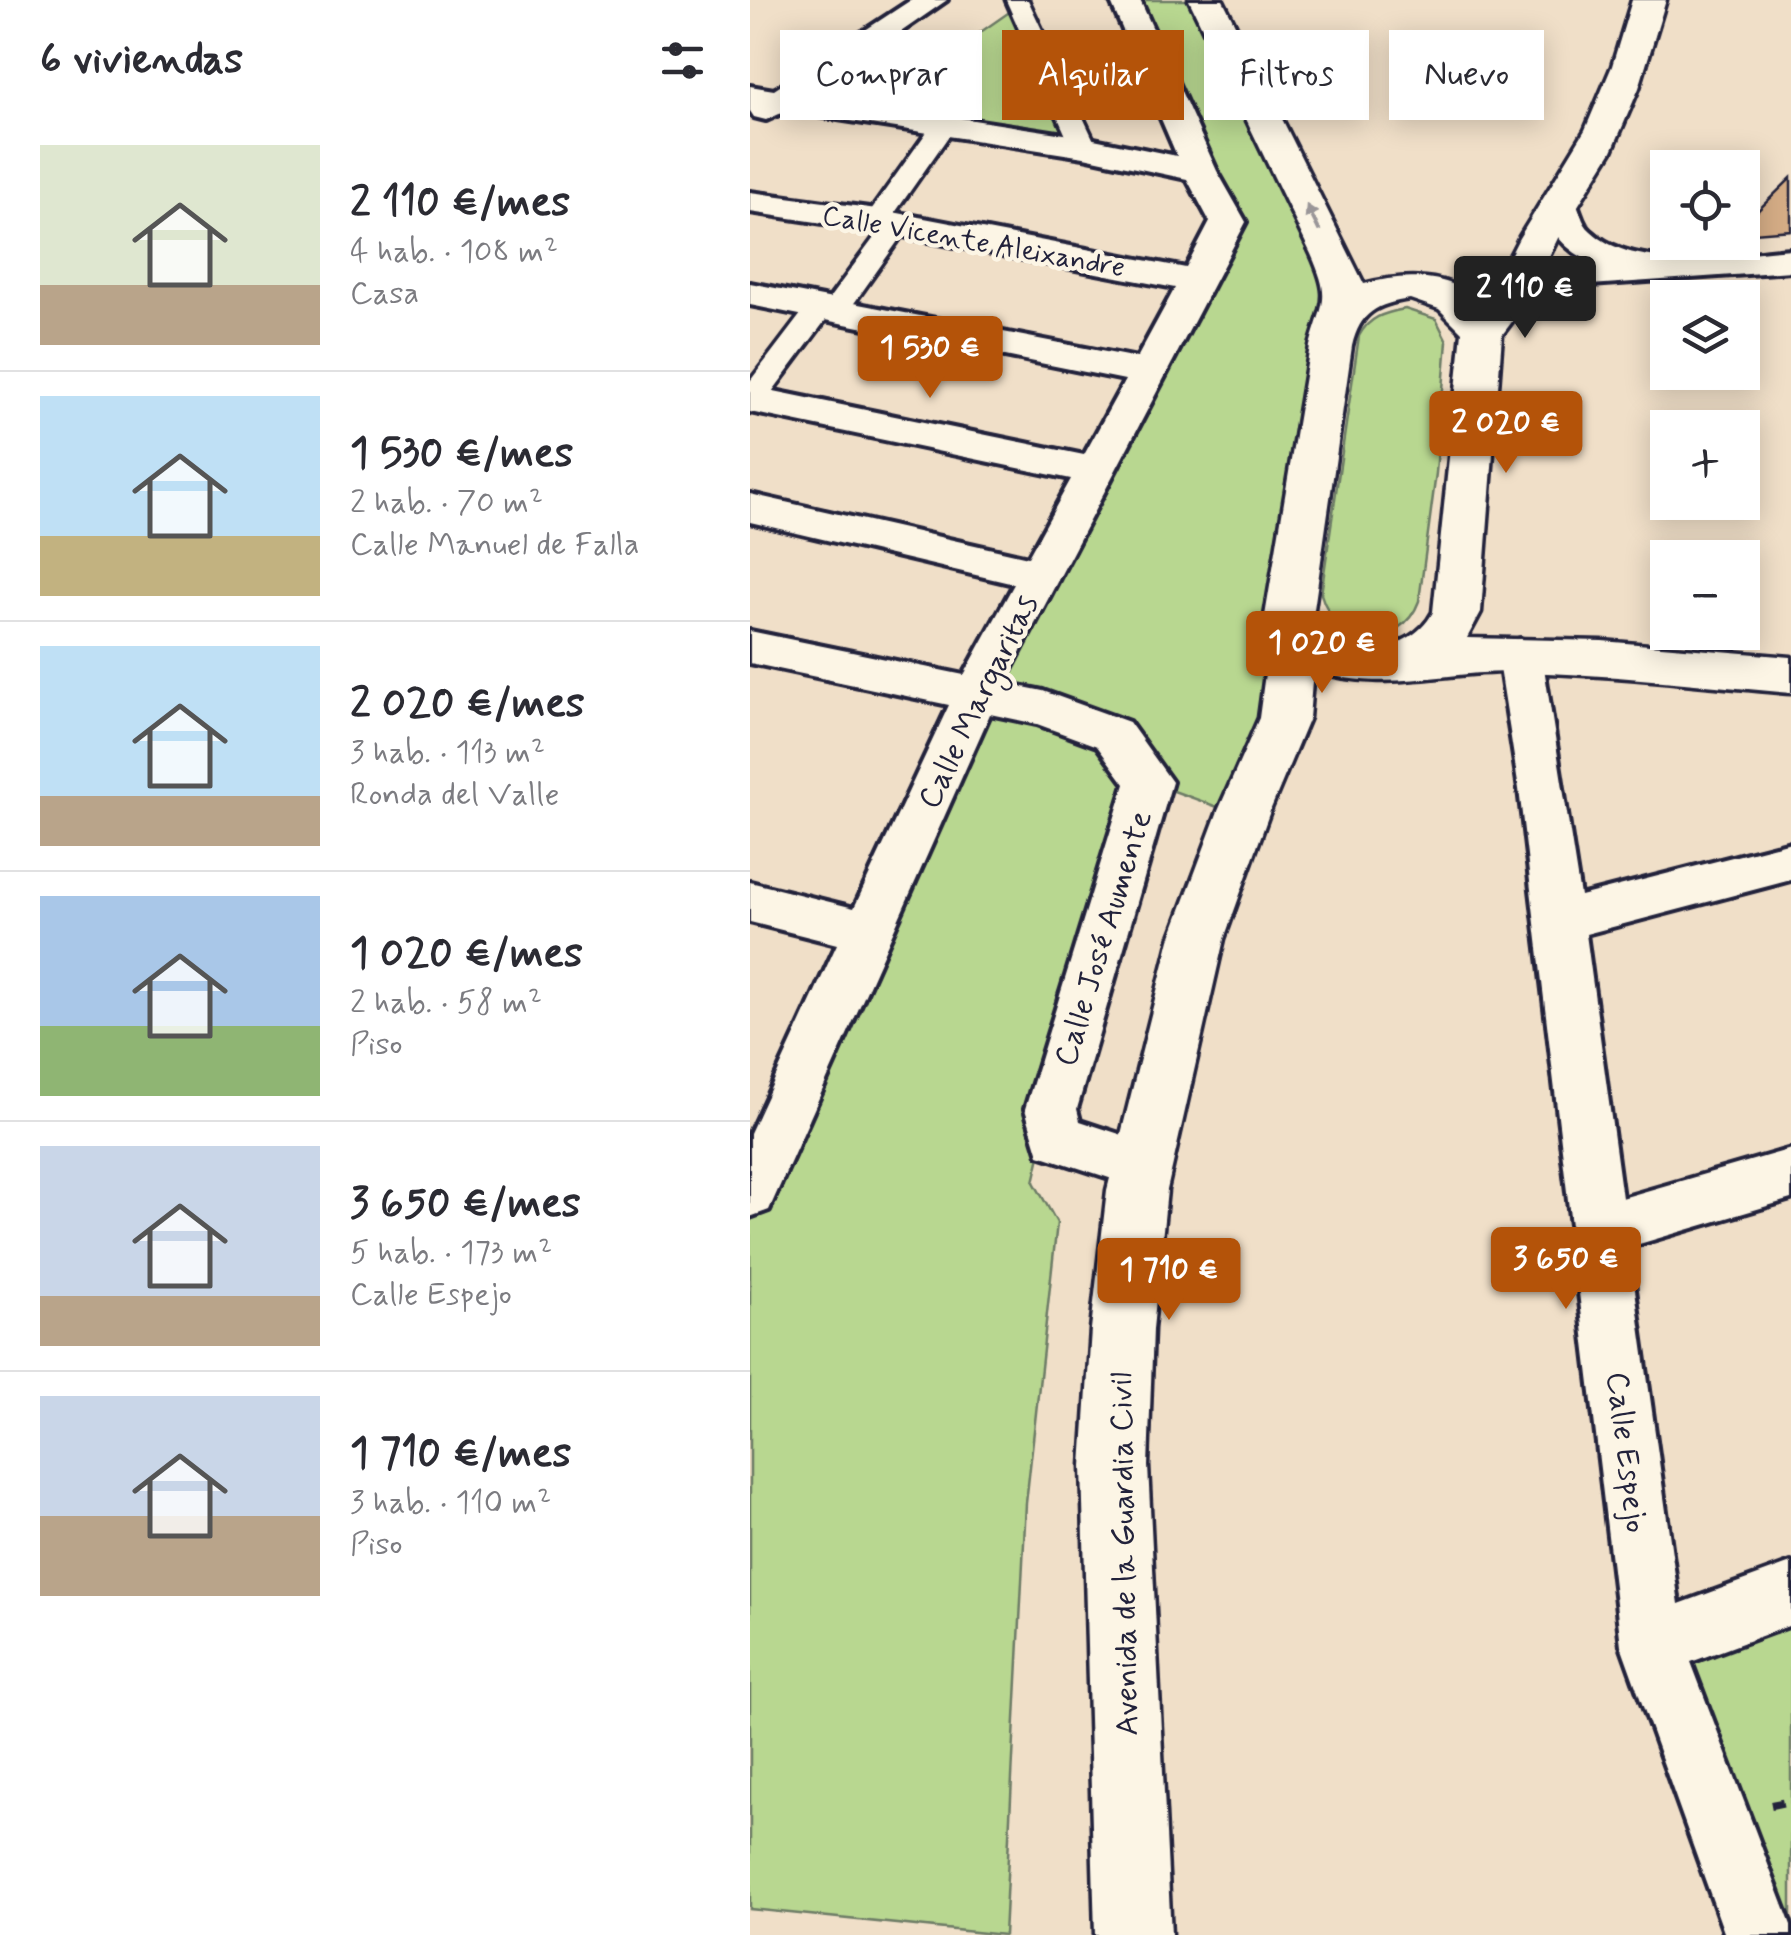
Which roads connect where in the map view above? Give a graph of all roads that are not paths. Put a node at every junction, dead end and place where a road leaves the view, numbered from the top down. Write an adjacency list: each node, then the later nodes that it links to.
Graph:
1 (932, 0): 7 (street)
2 (1016, 0): 10 (street)
3 (1125, 0): 11 (street)
4 (1206, 0): 23 (street, one-way to 4)
5 (1241, 0): 19 (street)
6 (1649, 0): 13 (street)
7 (764, 98): 8 (street); 9 (street)
8 (750, 122)
9 (944, 124): 10 (street); 14 (street)
10 (1084, 146): 11 (street)
11 (1200, 171): 18 (street, Calle Margaritas)
12 (750, 202): 14 (street, Calle Vicente Aleixandre)
13 (1561, 204): 15 (street); 17 (street)
14 (887, 222): 18 (street, Calle Vicente Aleixandre); 22 (street)
15 (1534, 246): 19 (street); 21 (street)
16 (1791, 260): 17 (street)
17 (1655, 270): 21 (street)
18 (1197, 281): 25 (street, Calle Margaritas)
19 (1421, 289): 23 (street); 24 (street)
20 (750, 294): 22 (street)
21 (1512, 298): 24 (street)
22 (828, 308): 25 (street); 26 (street)
23 (1344, 308): 31 (street, Avenida de la Guardia Civil)
24 (1482, 332): 30 (street)
25 (1148, 372): 27 (street, Calle Margaritas)
26 (750, 400): 27 (street)
27 (1095, 471): 29 (street, Calle Margaritas)
28 (750, 508): 29 (street)
29 (1040, 574): 36 (street, Calle Margaritas)
30 (1456, 612): 33 (street); 34 (street)
31 (1293, 633): 34 (street); 37 (street, Avenida de la Guardia Civil)
32 (750, 647): 36 (street, Calle José Aumente)
33 (1520, 655): 34 (street); 35 (street); 40 (street, Calle Espejo)
34 (1400, 662): 37 (street)
35 (1791, 675)
36 (976, 694): 41 (street, Calle Margaritas); 42 (street, Calle José Aumente)
37 (1284, 718): 42 (street, Avenida de la Guardia Civil)
38 (1791, 861): 40 (street)
39 (750, 902): 41 (street)
40 (1560, 922): 45 (street, Calle Espejo)
41 (868, 932): 44 (street, Calle Margaritas)
42 (1143, 1165): 48 (street, Avenida de la Guardia Civil)
43 (1791, 1174): 45 (street)
44 (750, 1192)
45 (1600, 1230): 47 (street, Calle Espejo)
46 (1791, 1594): 47 (street)
47 (1653, 1646): 49 (street, Calle Espejo)
48 (1133, 1935)
49 (1760, 1935)

